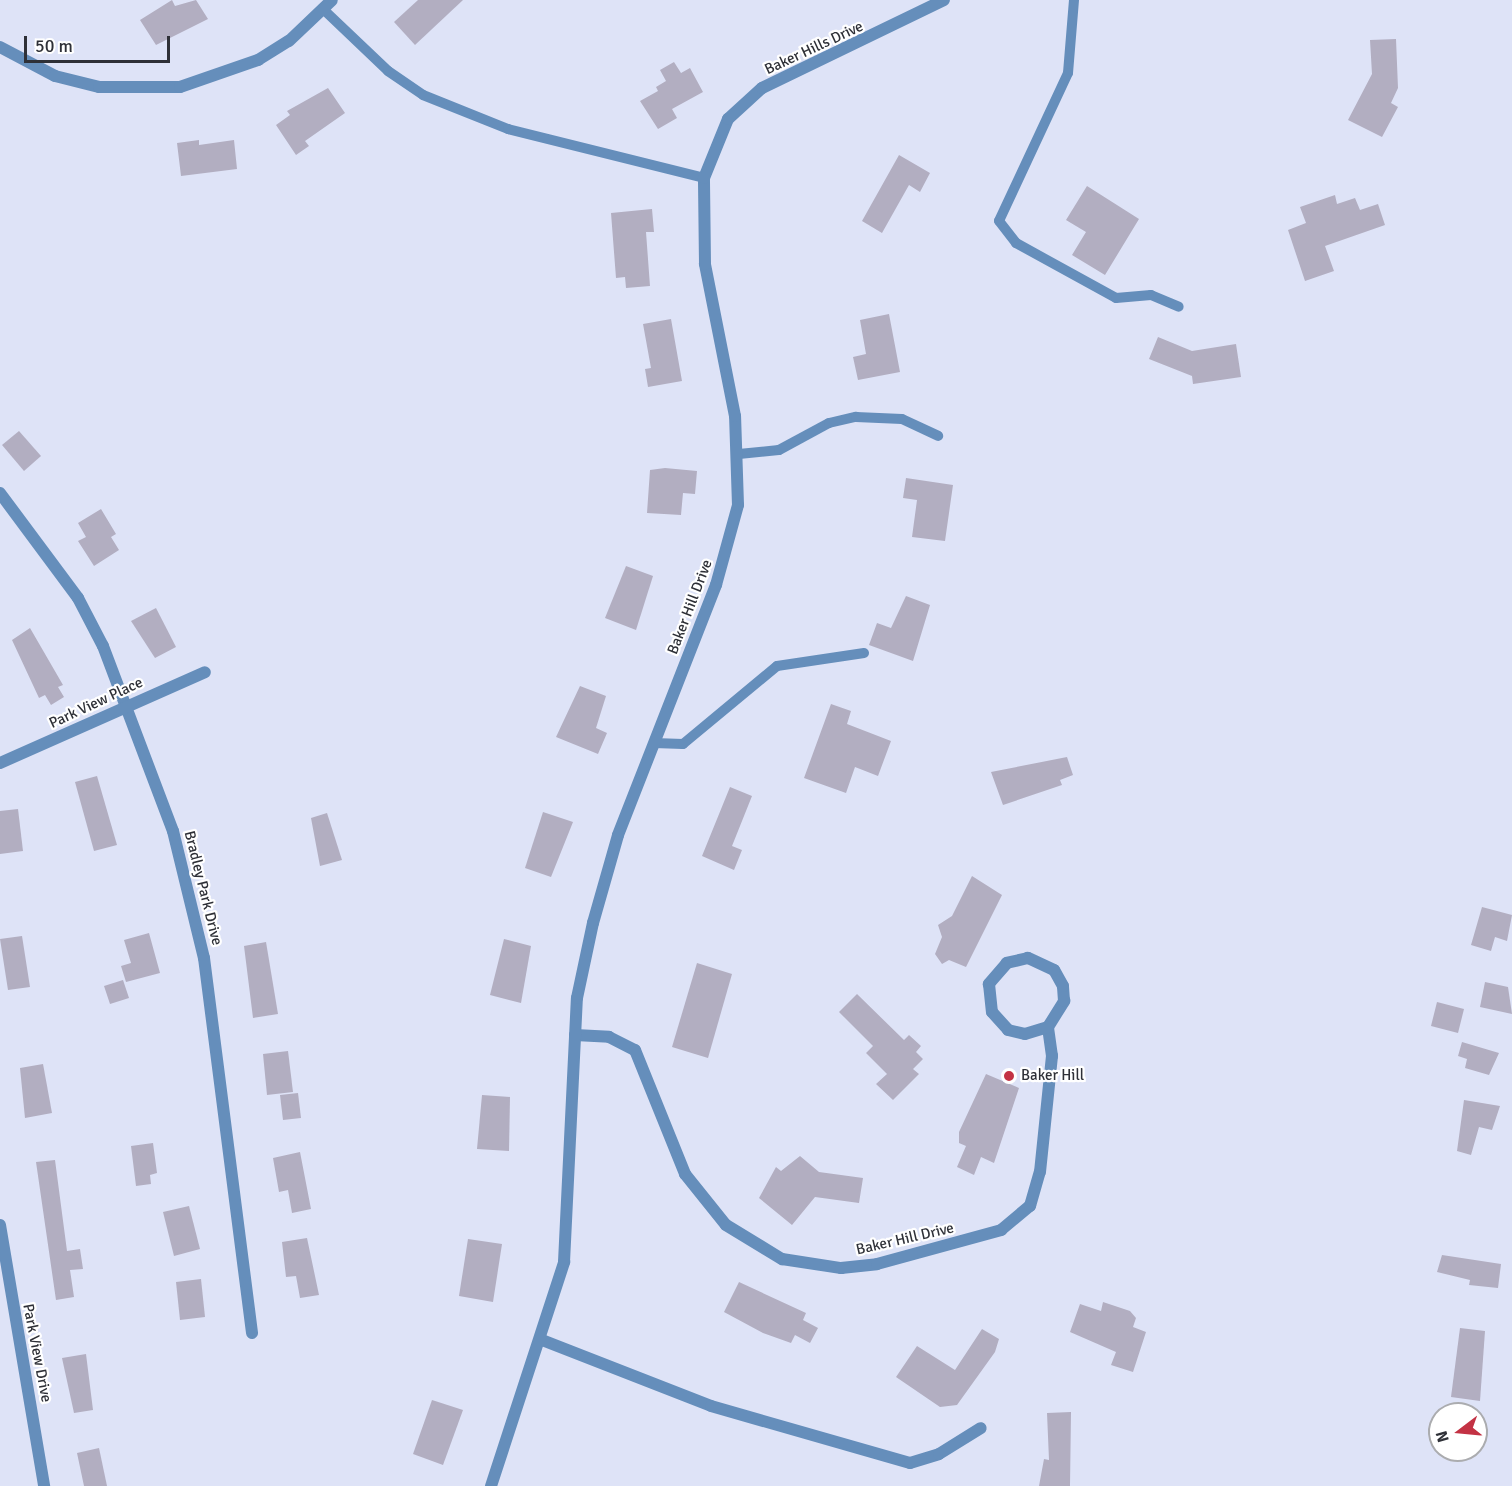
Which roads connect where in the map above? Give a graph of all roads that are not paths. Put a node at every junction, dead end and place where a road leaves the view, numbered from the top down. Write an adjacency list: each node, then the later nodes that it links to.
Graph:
1 (944, 0): 5 (street, Baker Hills Drive)
2 (1074, 0): 6 (lane)
3 (328, 5): 4 (street); 5 (lane)
4 (0, 47)
5 (704, 178): 8 (street, Baker Hill Drive)
6 (1179, 307)
7 (938, 436): 8 (lane)
8 (740, 454): 13 (street, Baker Hill Drive)
9 (0, 493): 12 (street, Bradley Park Drive)
10 (864, 653): 13 (lane)
11 (205, 672): 12 (street, Park View Place)
12 (129, 704): 14 (street, Park View Place); 18 (street, Bradley Park Drive)
13 (654, 743): 16 (street, Baker Hill Drive)
14 (0, 763)
15 (1048, 1028): 15 (street); 16 (street, Baker Hill Drive)
16 (575, 1035): 19 (street, Baker Hill Drive)
17 (0, 1225): 21 (street, Park View Drive)
18 (252, 1333)
19 (542, 1340): 20 (street); 22 (street, Baker Hill Drive)
20 (981, 1428)
21 (44, 1486)
22 (490, 1486)

